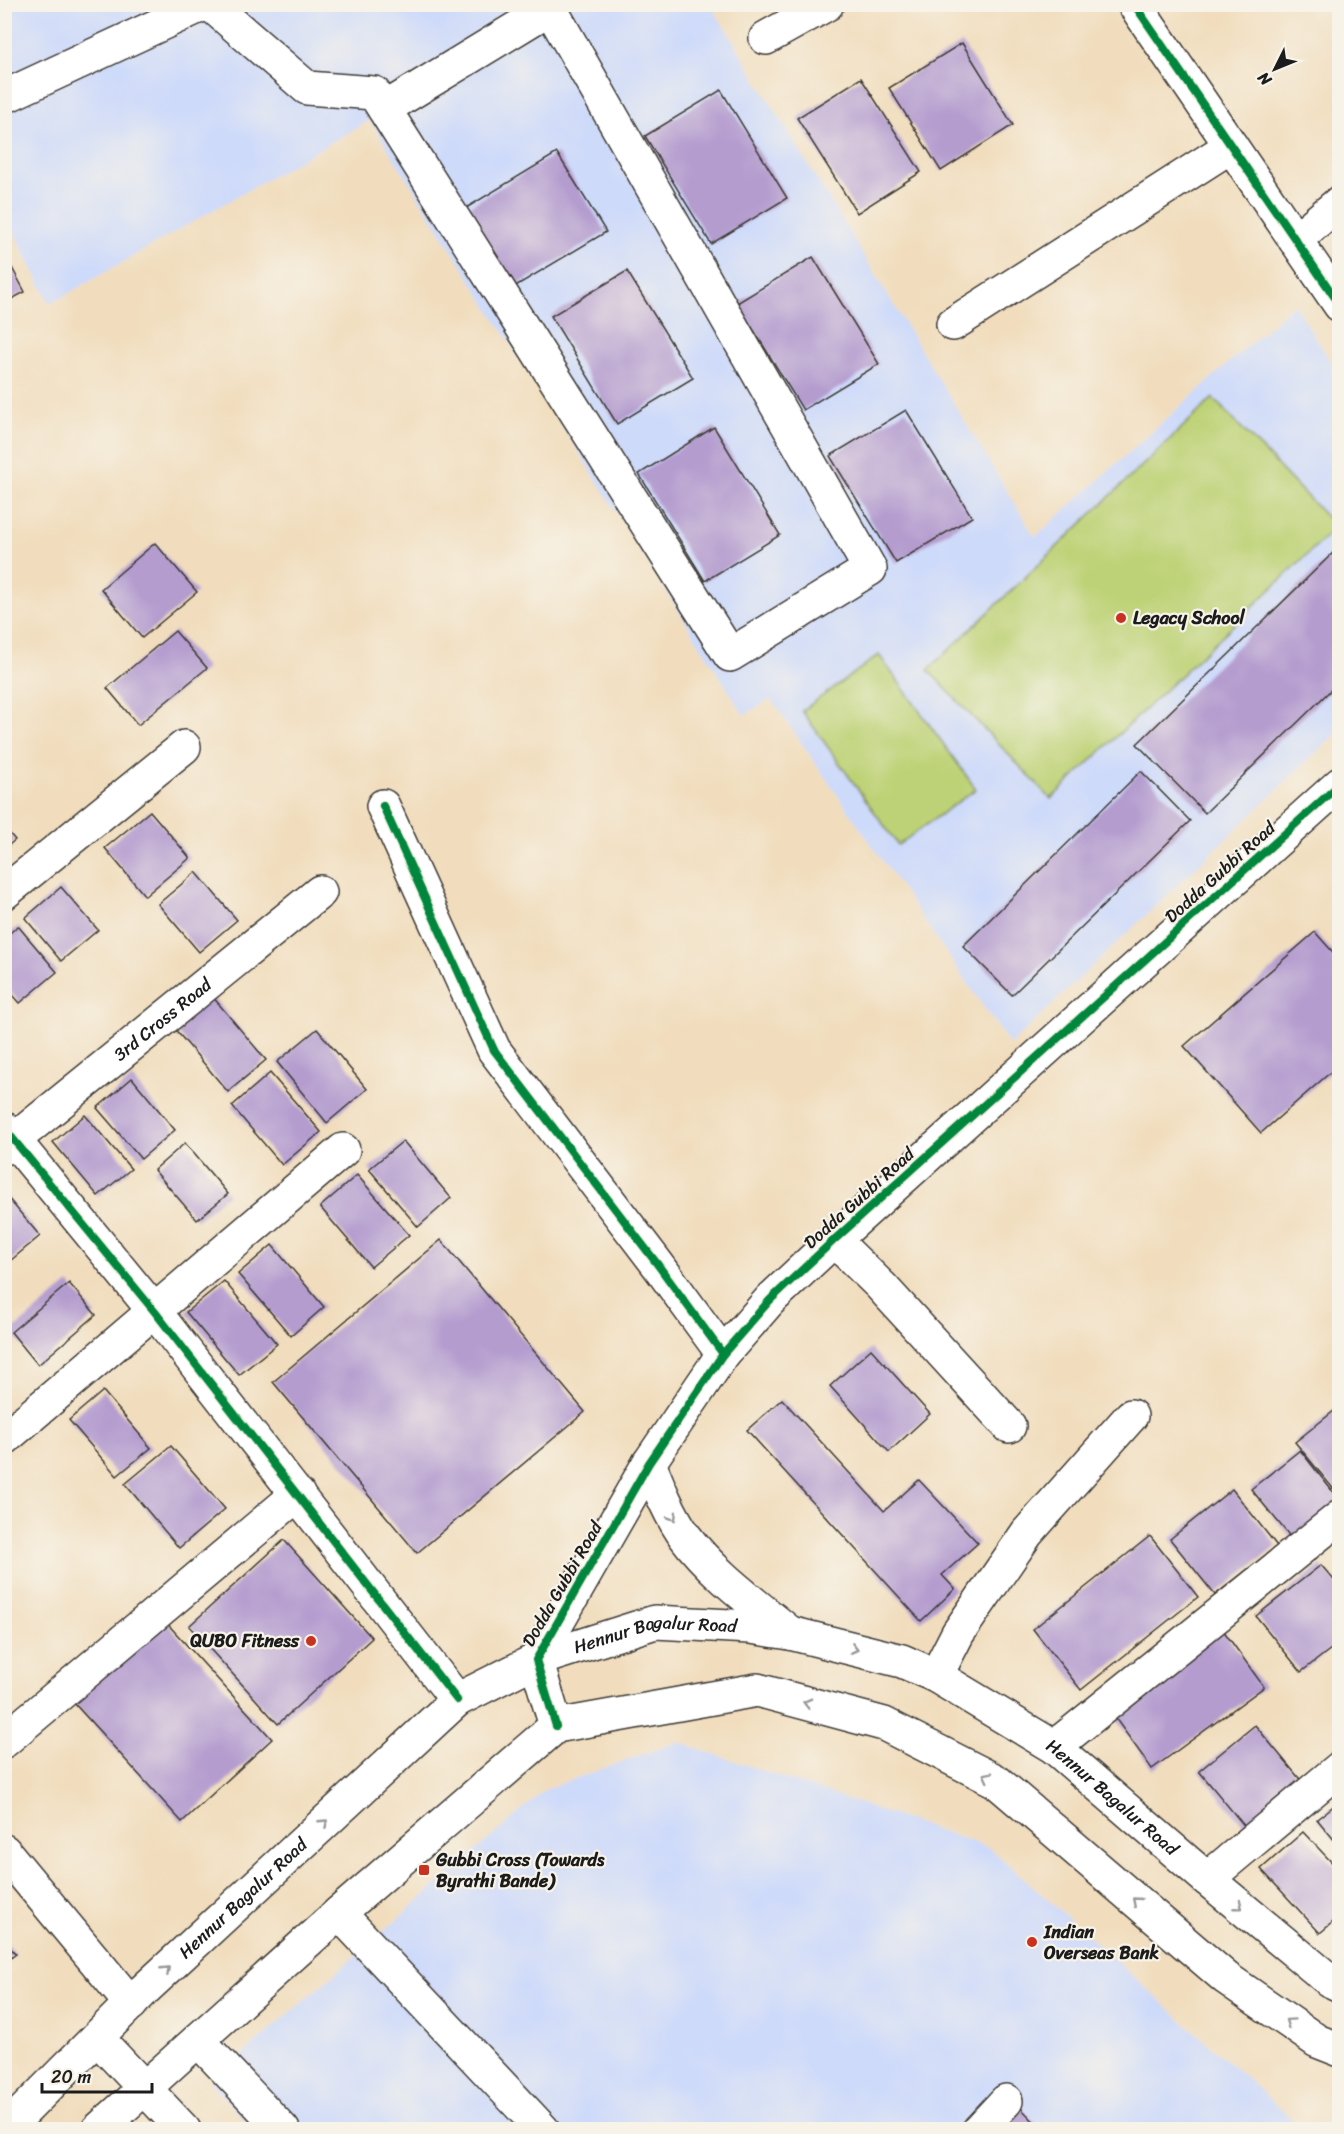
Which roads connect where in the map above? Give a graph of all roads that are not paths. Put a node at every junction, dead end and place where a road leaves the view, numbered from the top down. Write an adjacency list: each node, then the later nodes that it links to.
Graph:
1 (204, 4): 6 (street)
2 (210, 4): 7 (street)
3 (828, 4): 5 (street)
4 (1134, 4): 8 (street)
5 (766, 38)
6 (4, 97)
7 (384, 110): 7 (street)
8 (1231, 146): 10 (street); 12 (street)
9 (1340, 202): 10 (street)
10 (1295, 240): 11 (street)
11 (1340, 305)
12 (953, 324)
13 (184, 747): 17 (street)
14 (1340, 784): 20 (street, Dodda Gubbi Road)
15 (383, 806): 22 (street)
16 (320, 892): 18 (street, 3rd Cross Road)
17 (4, 893)
18 (8, 1138): 21 (street)
19 (343, 1150): 21 (street)
20 (834, 1240): 22 (street, Dodda Gubbi Road); 24 (street)
21 (155, 1312): 25 (street); 27 (street)
22 (723, 1354): 26 (street, Dodda Gubbi Road)
23 (1131, 1416): 31 (street)
24 (1009, 1426)
25 (4, 1439)
26 (649, 1463): 29 (street, one-way to 29); 30 (street, Dodda Gubbi Road)
27 (298, 1494): 32 (street); 34 (street)
28 (1340, 1516): 35 (street)
29 (790, 1633): 30 (street, Hennur Bagalur Road); 31 (street, Hennur Bagalur Road, one-way to 31)
30 (536, 1660): 32 (street, Hennur Bagalur Road); 33 (street, Dodda Gubbi Road)
31 (936, 1676): 35 (street, Hennur Bagalur Road)
32 (457, 1700): 41 (street, Hennur Bagalur Road, one-way to 32)
33 (556, 1726): 39 (street); 44 (street, one-way to 33)
34 (4, 1741)
35 (1054, 1747): 38 (street, Hennur Bagalur Road)
36 (1340, 1768): 38 (street)
37 (4, 1851): 41 (street)
38 (1207, 1879): 40 (street, Hennur Bagalur Road, one-way to 40)
39 (339, 1913): 43 (street); 51 (street)
40 (1340, 1985)
41 (131, 2004): 42 (street, Hennur Bagalur Road)
42 (97, 2038): 45 (street); 47 (street, Hennur Bagalur Road)
43 (198, 2040): 45 (street); 50 (street)
44 (1340, 2050)
45 (145, 2088): 48 (street); 49 (street)
46 (1006, 2101): 52 (street)
47 (5, 2130)
48 (98, 2130)
49 (184, 2130)
50 (283, 2130)
51 (543, 2130)
52 (979, 2130)

